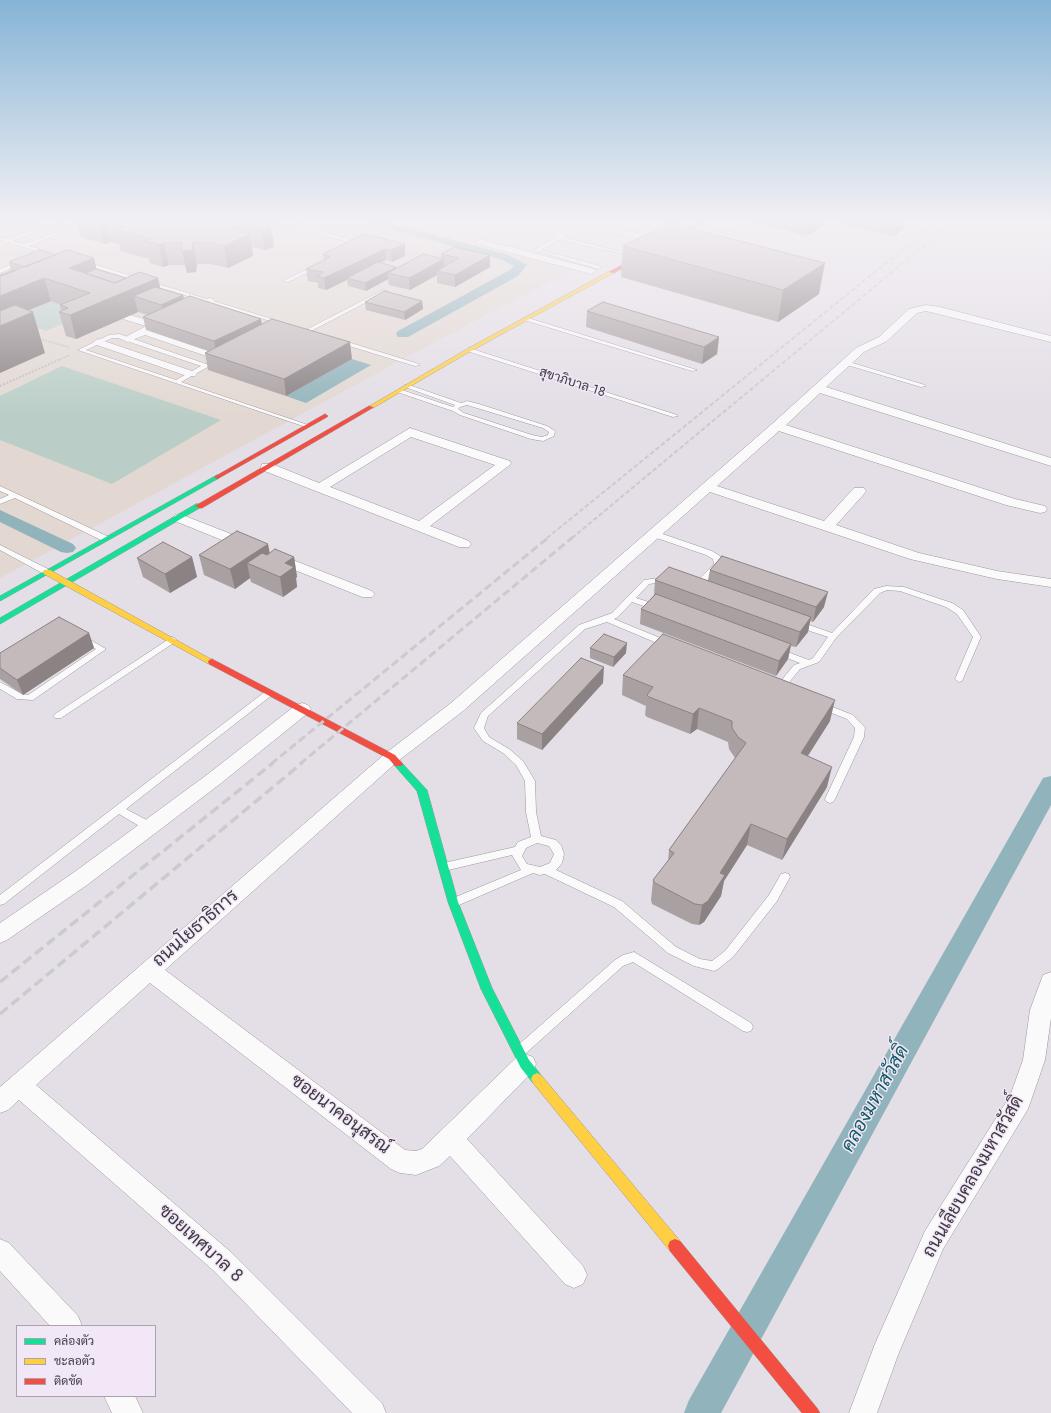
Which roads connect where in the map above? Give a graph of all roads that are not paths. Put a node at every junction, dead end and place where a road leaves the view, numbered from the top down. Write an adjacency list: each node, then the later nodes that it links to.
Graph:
1 (157, 285): 4 (lane)
2 (592, 285): 6 (main road)
3 (385, 290): 10 (lane)
4 (209, 301): 7 (lane); 8 (street)
5 (127, 317): 8 (street)
6 (526, 319): 16 (main road); 21 (lane)
7 (292, 327)
8 (150, 328): 12 (street); 17 (street)
9 (299, 329): 10 (lane)
10 (307, 331): 11 (lane)
11 (314, 333)
12 (127, 339): 15 (lane); 20 (lane)
13 (333, 339): 19 (lane)
14 (1051, 339): 18 (street, ถนนโยธาธิการ)
15 (98, 342): 23 (street); 24 (lane)
16 (469, 350): 27 (main road); 31 (lane, สุขาภิบาล 18)
17 (226, 356): 20 (lane)
18 (846, 363): 25 (lane); 26 (street, ถนนโยธาธิการ)
19 (420, 364): 22 (main road)
20 (206, 366): 23 (lane)
21 (694, 370)
22 (403, 373)
23 (191, 374): 24 (lane)
24 (176, 382): 32 (lane)
25 (923, 386)
26 (818, 388): 33 (street, ถนนโยธาธิการ); 34 (street)
27 (403, 389): 28 (lane); 29 (lane); 35 (main road)
28 (461, 405): 29 (lane); 29 (lane)
29 (455, 410)
30 (335, 411): 32 (main road)
31 (675, 416)
32 (308, 426): 47 (main road)
33 (777, 426): 36 (street, ถนนโยธาธิการ); 42 (street)
34 (1051, 462)
35 (267, 467): 38 (street); 43 (main road)
36 (707, 487): 45 (street); 46 (street, ถนนโยธาธิการ)
37 (0, 488): 40 (lane)
38 (321, 488): 44 (street); 44 (street)
39 (859, 491): 45 (street)
40 (16, 495): 41 (lane); 47 (lane)
41 (0, 502)
42 (1040, 509)
43 (180, 518): 52 (main road); 55 (street)
44 (420, 527): 48 (street)
45 (828, 527): 53 (street)
46 (654, 534): 54 (lane); 75 (street, ถนนโยธาธิการ)
47 (106, 539): 50 (main road)
48 (464, 544)
49 (0, 547): 50 (lane)
50 (47, 572): 52 (main road); 56 (main road)
51 (675, 581): 57 (lane)
52 (67, 582): 61 (main road); 64 (main road)
53 (1051, 583)
54 (694, 586)
55 (367, 594)
56 (0, 599)
57 (631, 599): 58 (lane); 59 (lane)
58 (668, 612)
59 (607, 619): 65 (lane); 79 (lane)
60 (789, 620): 63 (lane)
61 (0, 621)
62 (73, 634): 69 (lane)
63 (833, 636): 67 (lane); 68 (lane)
64 (172, 640): 71 (main road); 74 (lane)
65 (679, 648)
66 (770, 649): 67 (lane)
67 (807, 662): 70 (lane)
68 (959, 679)
69 (0, 685)
70 (779, 689)
71 (268, 693): 73 (main road); 77 (lane)
72 (810, 702): 76 (lane)
73 (302, 709): 75 (main road); 78 (street)
74 (58, 716)
75 (392, 757): 81 (main road); 88 (street, ถนนโยธาธิการ)
76 (830, 799)
77 (118, 809): 78 (lane); 85 (lane)
78 (150, 827): 87 (street)
79 (537, 839): 80 (lane); 83 (lane)
80 (518, 850): 81 (lane); 82 (lane)
81 (444, 867): 86 (main road)
82 (531, 870): 83 (lane); 86 (lane)
83 (547, 870): 84 (lane)
84 (785, 877)
85 (0, 901)
86 (454, 902): 91 (main road)
87 (0, 934)
88 (149, 970): 92 (street, ถนนโยธาธิการ); 94 (street, ซอยนาคอนุสรณ์)
89 (1051, 981): 102 (street, ถนนเลียบคลองมหาสวัสดิ์)
90 (747, 1027): 91 (lane)
91 (522, 1058): 94 (street, ซอยนาคอนุสรณ์); 101 (main road)
92 (20, 1085): 93 (street, ถนนโยธาธิการ); 100 (street, ซอยเทศบาล 8)
93 (0, 1102)
94 (451, 1138): 96 (street)
95 (0, 1252): 97 (street)
96 (574, 1275)
97 (67, 1325)
98 (119, 1397): 99 (street)
99 (129, 1413)
100 (372, 1413)
101 (812, 1413)
102 (863, 1413)

